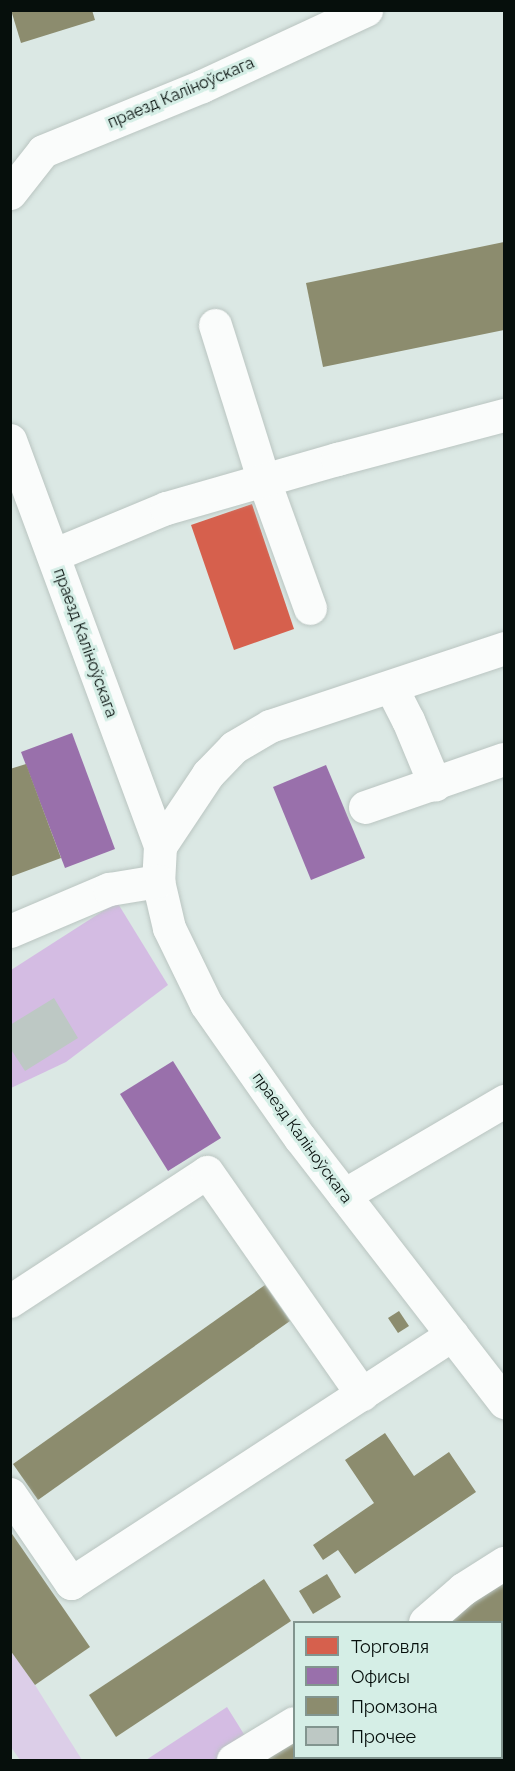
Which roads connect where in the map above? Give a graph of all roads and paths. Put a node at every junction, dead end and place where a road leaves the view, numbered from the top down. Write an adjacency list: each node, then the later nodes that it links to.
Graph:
1 (366, 10): 2 (street, праезд Каліноўскага)
2 (10, 193)
3 (215, 325): 7 (street)
4 (504, 415): 7 (street)
5 (10, 440): 6 (street, праезд Каліноўскага)
6 (16, 474): 8 (street, праезд Каліноўскага)
7 (264, 480): 8 (street); 9 (street)
8 (53, 555): 15 (street, праезд Каліноўскага)
9 (310, 608)
10 (504, 648): 11 (street)
11 (391, 687): 13 (street); 15 (street)
12 (504, 759): 13 (street)
13 (435, 785): 14 (street)
14 (365, 807)
15 (160, 846): 16 (street, праезд Каліноўскага)
16 (158, 881): 17 (street); 19 (street, праезд Каліноўскага)
17 (10, 931)
18 (504, 1101): 19 (street)
19 (344, 1196): 21 (street, праезд Каліноўскага)
20 (10, 1301): 22 (street)
21 (452, 1335): 22 (street); 23 (street, праезд Каліноўскага)
22 (362, 1394): 24 (street)
23 (504, 1402)
24 (10, 1494)
25 (504, 1563): 26 (street)
26 (427, 1621)
27 (293, 1724): 28 (street)
28 (233, 1761)

